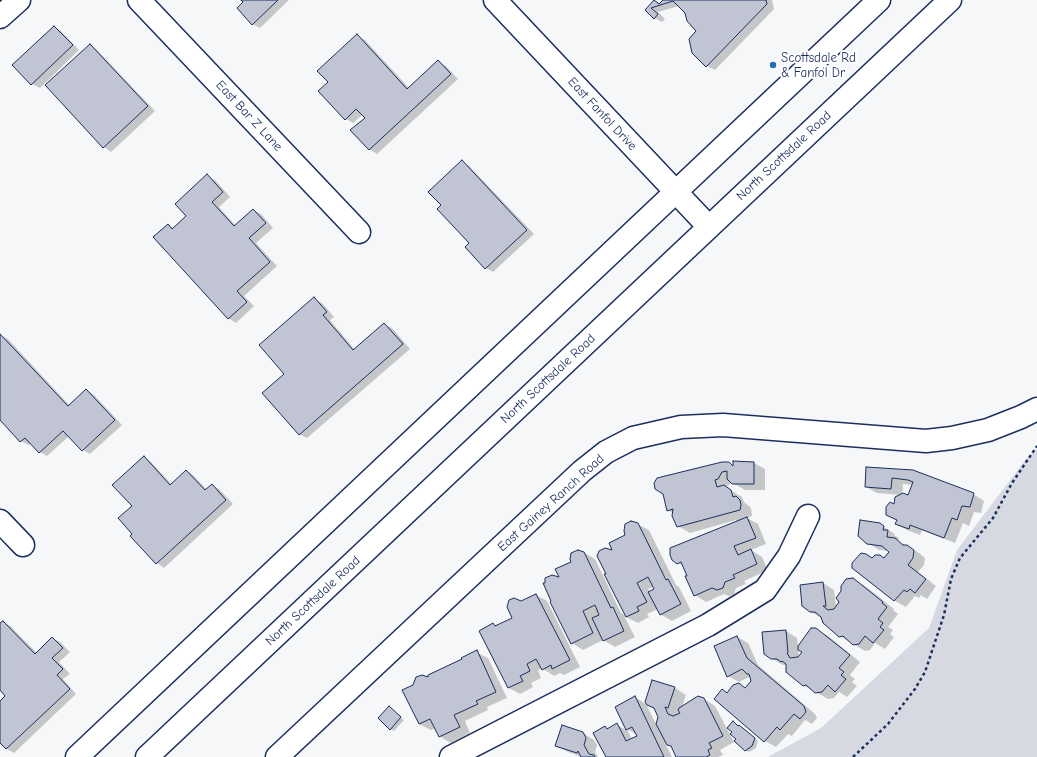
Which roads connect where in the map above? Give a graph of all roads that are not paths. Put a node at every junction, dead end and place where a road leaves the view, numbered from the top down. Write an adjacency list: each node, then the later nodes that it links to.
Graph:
1 (19, 0): 6 (main road)
2 (139, 0): 9 (main road, East Bar Z Lane)
3 (495, 0): 7 (main road, East Fanfol Drive)
4 (879, 0): 7 (main road)
5 (950, 0): 8 (main road, North Scottsdale Road)
6 (0, 17)
7 (676, 192): 8 (main road, East Fanfol Drive); 14 (main road)
8 (709, 228): 15 (main road, North Scottsdale Road)
9 (359, 232)
10 (1037, 409): 16 (main road, East Gainey Ranch Road)
11 (808, 516): 17 (main road)
12 (0, 521): 13 (main road)
13 (23, 545)
14 (77, 757)
15 (147, 757)
16 (277, 757)
17 (451, 757)

